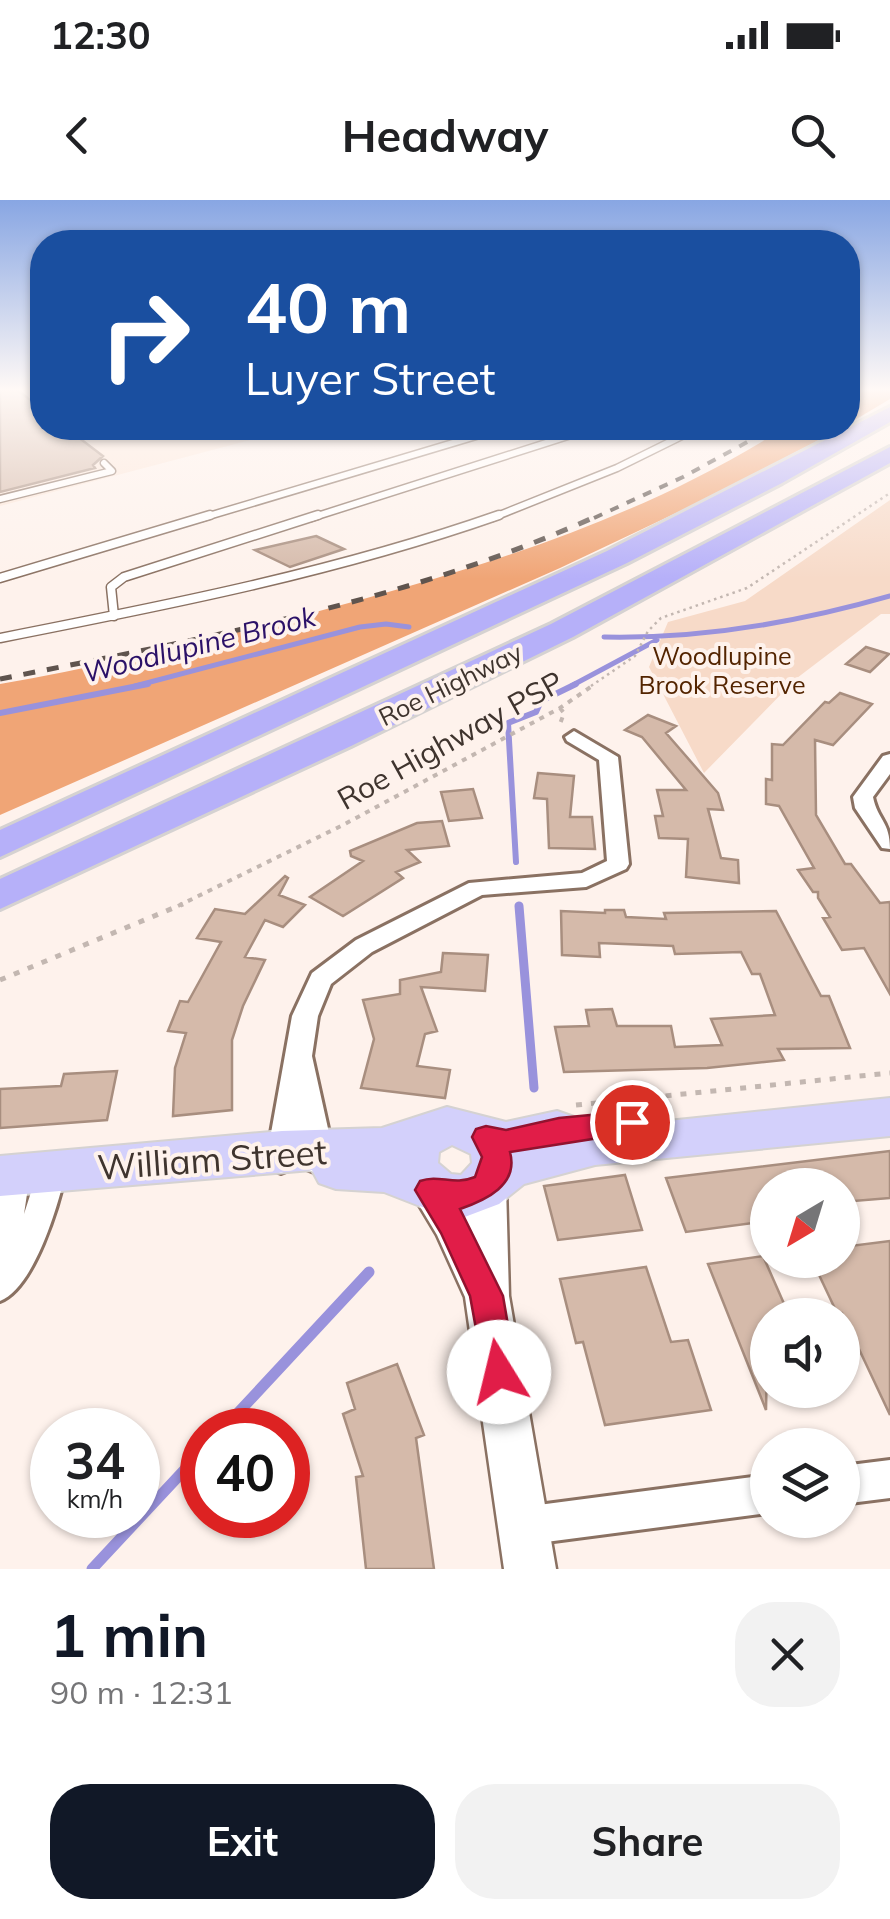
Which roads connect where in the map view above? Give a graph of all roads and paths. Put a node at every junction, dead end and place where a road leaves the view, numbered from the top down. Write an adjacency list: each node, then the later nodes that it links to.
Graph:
1 (423, 452): 9 (lane)
2 (518, 452): 10 (lane)
3 (649, 452): 10 (lane)
4 (821, 452): 19 (highway, Roe Highway)
5 (890, 454): 20 (highway, Roe Highway)
6 (104, 463): 8 (lane)
7 (890, 493): 11 (path, Roe Highway PSP)
8 (0, 499)
9 (0, 578)
10 (114, 616): 12 (lane)
11 (647, 633): 13 (path, Roe Highway PSP)
12 (0, 638)
13 (641, 645): 14 (path, Roe Highway PSP)
14 (516, 731): 16 (path, Roe Highway PSP)
15 (574, 737): 26 (street)
16 (490, 746): 21 (path, Roe Highway PSP)
17 (890, 760): 18 (street)
18 (890, 843)
19 (0, 845)
20 (0, 895)
21 (0, 980)
22 (890, 1073): 24 (path)
23 (890, 1096): 27 (main road)
24 (564, 1106)
25 (890, 1117): 27 (main road)
26 (297, 1160): 28 (main road, William Street); 29 (main road, William Street)
27 (487, 1169): 28 (main road); 28 (main road); 32 (street)
28 (425, 1170): 32 (street)
29 (21, 1183): 30 (street); 31 (street)
30 (0, 1267)
31 (0, 1286)
32 (486, 1296): 36 (street)
33 (890, 1479): 34 (street)
34 (860, 1483)
35 (750, 1498): 36 (street)
36 (527, 1547)

